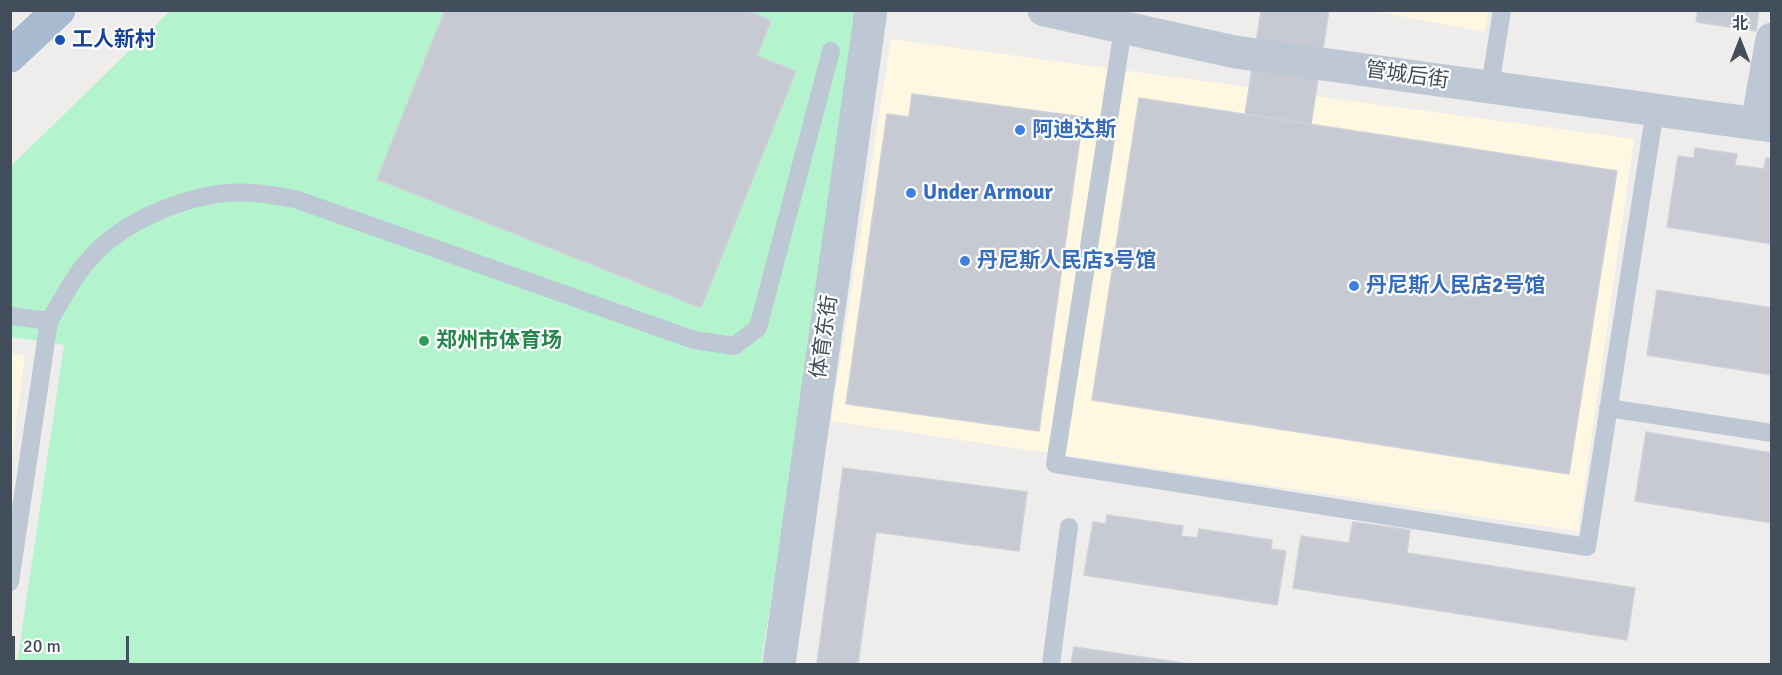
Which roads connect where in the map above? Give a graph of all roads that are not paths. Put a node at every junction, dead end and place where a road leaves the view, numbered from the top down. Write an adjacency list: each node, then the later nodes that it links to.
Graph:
1 (59, 10): 8 (main road)
2 (871, 10): 18 (street, 体育东街)
3 (1044, 10): 5 (street, 管城后街)
4 (1502, 10): 9 (lane)
5 (1123, 29): 9 (street, 管城后街); 14 (lane)
6 (1772, 39): 11 (street)
7 (831, 51): 13 (lane)
8 (10, 56)
9 (1490, 87): 10 (street, 管城后街)
10 (1655, 110): 11 (street, 管城后街); 14 (lane)
11 (1764, 125)
12 (10, 316): 13 (lane)
13 (50, 321): 17 (lane)
14 (1608, 408): 15 (lane)
15 (1772, 433)
16 (1069, 527): 19 (lane)
17 (10, 582)
18 (779, 664)
19 (1051, 664)

